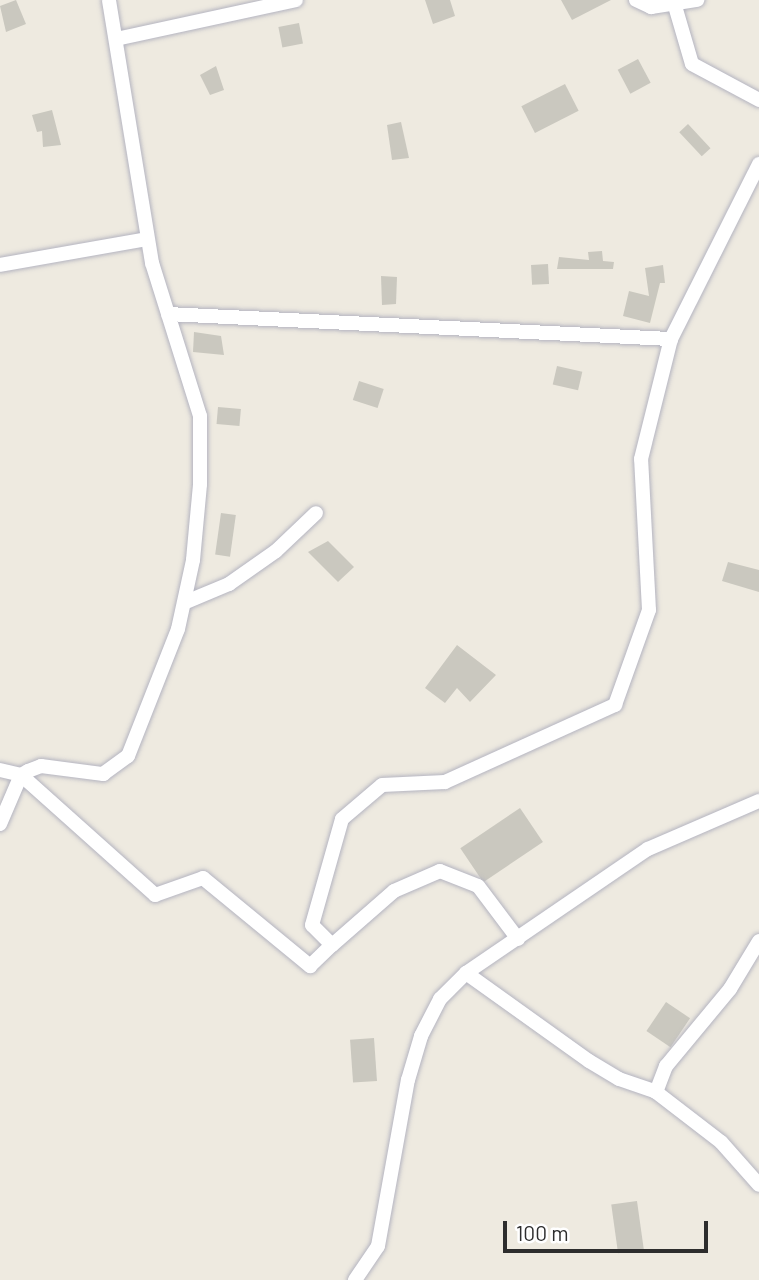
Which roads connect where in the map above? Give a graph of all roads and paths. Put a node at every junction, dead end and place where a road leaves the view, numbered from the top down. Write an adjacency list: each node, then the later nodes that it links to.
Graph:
1 (109, 0): 6 (street)
2 (296, 0): 6 (street)
3 (636, 0): 5 (street)
4 (697, 0): 5 (street)
5 (675, 6): 7 (street)
6 (116, 39): 9 (street)
7 (759, 100)
8 (759, 164): 12 (street)
9 (147, 239): 10 (street); 11 (street)
10 (0, 265)
11 (168, 314): 12 (street); 14 (street)
12 (671, 339): 21 (street)
13 (316, 513): 14 (street)
14 (187, 602): 16 (street)
15 (0, 770): 16 (street)
16 (21, 775): 18 (street); 21 (street)
17 (759, 801): 19 (street)
18 (0, 824)
19 (518, 939): 21 (street); 22 (street)
20 (759, 942): 23 (street)
21 (332, 945)
22 (466, 973): 23 (street); 25 (street)
23 (656, 1093): 24 (street)
24 (759, 1185)
25 (355, 1280)

